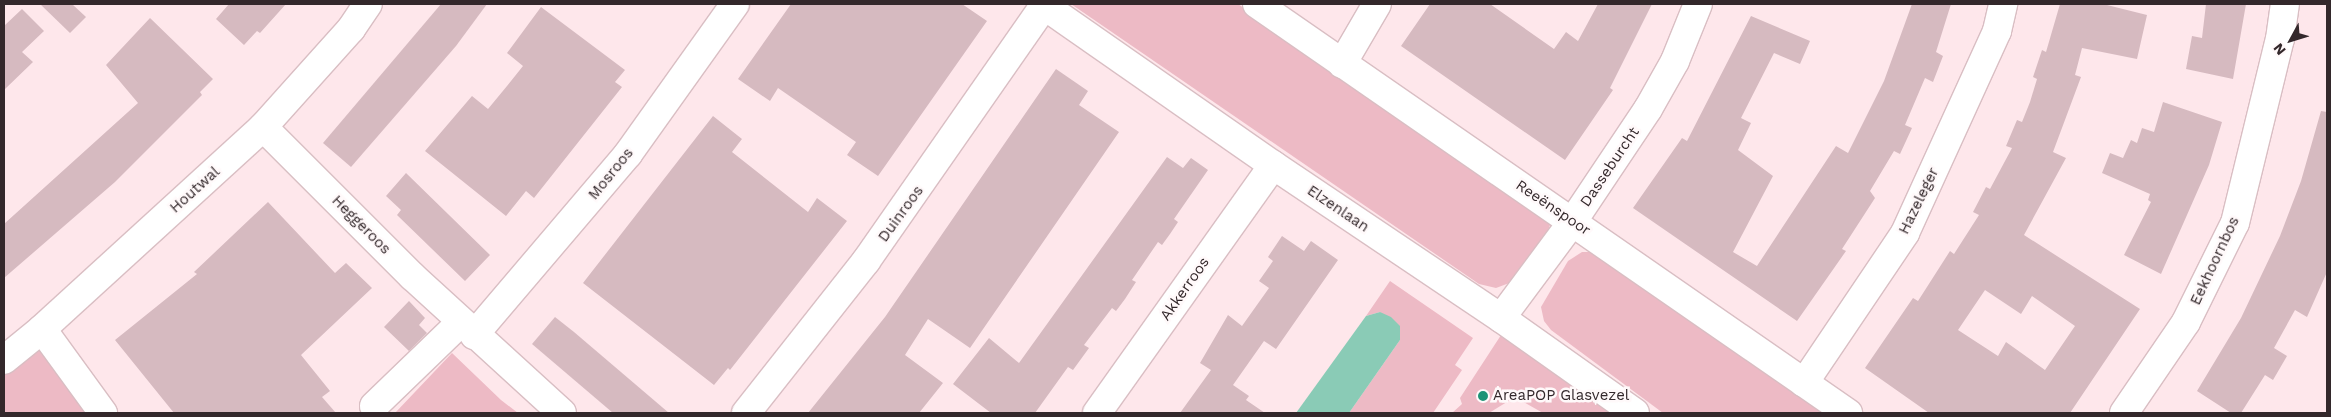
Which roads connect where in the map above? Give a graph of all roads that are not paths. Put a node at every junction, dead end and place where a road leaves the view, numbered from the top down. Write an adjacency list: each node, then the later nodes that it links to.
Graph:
1 (368, 4): 10 (street, Houtwal)
2 (735, 4): 14 (street, Mosroos)
3 (1257, 4): 9 (street, Reeënspoor)
4 (1377, 4): 9 (street)
5 (1698, 4): 12 (street, Dasseburcht)
6 (2003, 4): 17 (street, Hazeleger)
7 (2285, 4): 25 (street, Eekhoornbos)
8 (1043, 5): 11 (street, Elzenlaan); 21 (street, Duinroos)
9 (1342, 64): 12 (street, Reeënspoor)
10 (264, 127): 14 (street, Heggeroos); 15 (street, Houtwal)
11 (1273, 165): 13 (street, Elzenlaan); 22 (street, Akkerroos)
12 (1573, 221): 13 (street, Dasseburcht); 17 (street, Reeënspoor)
13 (1501, 318): 23 (street, Elzenlaan)
14 (468, 328): 18 (street); 20 (street, Heggeroos)
15 (42, 329): 16 (street, Houtwal); 19 (street)
16 (4, 360)
17 (1804, 383): 24 (street, Reeënspoor)
18 (374, 406)
19 (103, 413)
20 (562, 413)
21 (746, 413)
22 (1097, 413)
23 (1635, 413)
24 (1848, 413)
25 (2124, 413)

